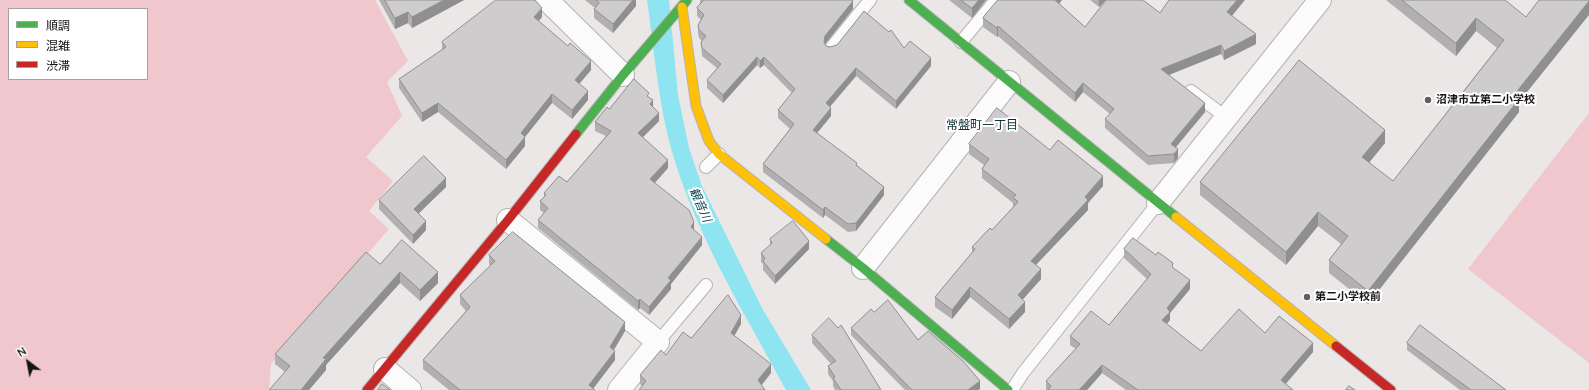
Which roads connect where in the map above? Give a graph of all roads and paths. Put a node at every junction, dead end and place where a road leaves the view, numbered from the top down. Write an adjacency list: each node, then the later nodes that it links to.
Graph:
1 (547, 0): 10 (street)
2 (870, 0): 9 (lane)
3 (909, 0): 6 (street)
4 (996, 0): 8 (lane)
5 (1320, 0): 13 (street)
6 (922, 4): 8 (street)
7 (682, 5): 10 (street); 14 (street)
8 (961, 42): 11 (street)
9 (830, 48)
10 (623, 76): 17 (street)
11 (1009, 82): 16 (street); 18 (street)
12 (1191, 91): 13 (lane)
13 (1227, 118): 16 (street)
14 (719, 154): 15 (lane); 18 (street)
15 (706, 167)
16 (1158, 203): 26 (lane); 27 (street)
17 (508, 220): 20 (street); 21 (street)
18 (863, 268): 25 (street)
19 (706, 285): 20 (lane)
20 (658, 342): 24 (street)
21 (384, 369): 22 (street); 23 (street)
22 (366, 390)
23 (410, 390)
24 (619, 390)
25 (1008, 390)
26 (1012, 390)
27 (1391, 390)

